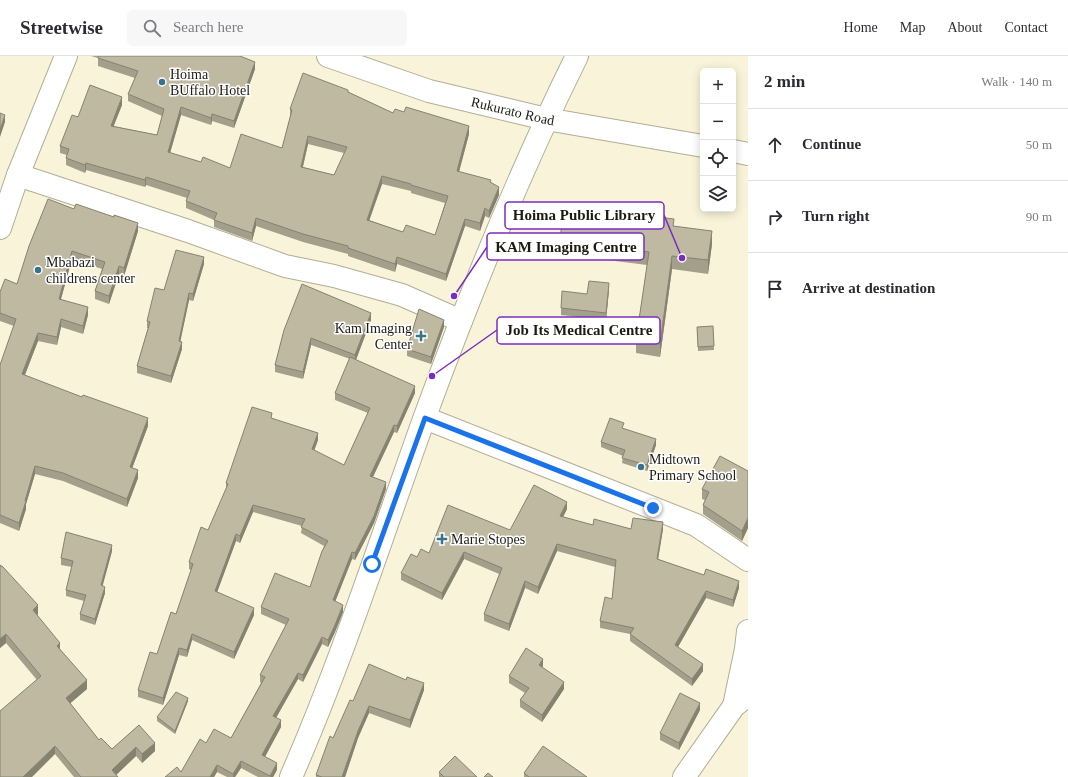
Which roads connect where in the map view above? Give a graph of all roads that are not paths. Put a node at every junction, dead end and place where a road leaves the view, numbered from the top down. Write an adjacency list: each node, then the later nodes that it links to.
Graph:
1 (66, 56): 8 (street)
2 (328, 56): 4 (street, Rukurato Road)
3 (577, 56): 4 (street)
4 (546, 119): 5 (street, Rukurato Road); 10 (street)
5 (700, 145)
6 (736, 152): 7 (street)
7 (748, 154)
8 (18, 175): 9 (street); 10 (street)
9 (0, 228)
10 (461, 321): 11 (street)
11 (425, 418): 12 (street); 15 (street)
12 (748, 560)
13 (747, 643): 14 (street)
14 (741, 700): 16 (street)
15 (291, 777)
16 (684, 777)

